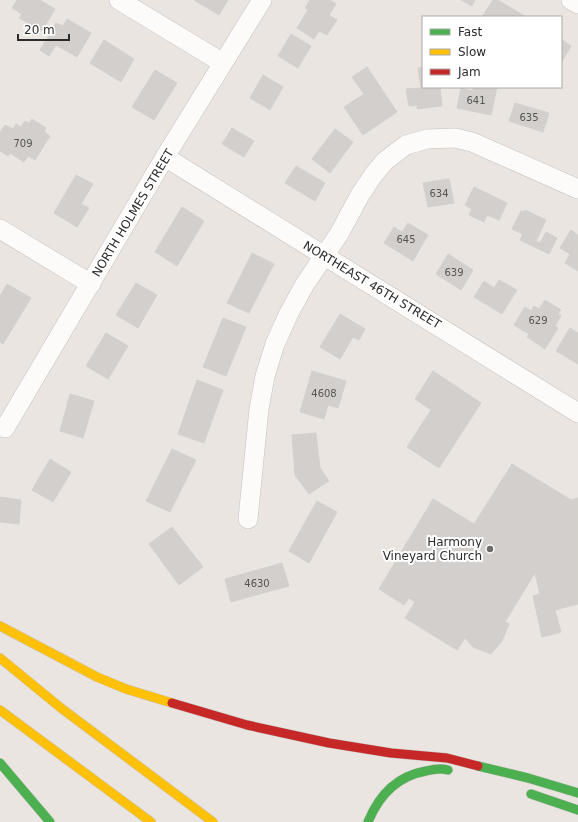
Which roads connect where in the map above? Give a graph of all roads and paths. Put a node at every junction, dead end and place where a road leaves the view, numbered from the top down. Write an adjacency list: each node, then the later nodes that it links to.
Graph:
1 (119, 0): 5 (street)
2 (262, 0): 5 (street, NORTH HOLMES STREET)
3 (571, 0): 4 (street)
4 (578, 4)
5 (223, 63): 6 (street, NORTH HOLMES STREET)
6 (166, 158): 9 (street, NORTHEAST 46TH STREET); 10 (street, NORTH HOLMES STREET)
7 (577, 187): 9 (street)
8 (0, 229): 10 (street)
9 (324, 256): 11 (street, NORTHEAST 46TH STREET); 13 (street)
10 (91, 284): 12 (street, NORTH HOLMES STREET)
11 (578, 413)
12 (5, 428)
13 (248, 519)
14 (0, 626): 20 (highway)
15 (0, 658): 24 (highway)
16 (0, 710): 23 (highway)
17 (0, 763): 22 (highway)
18 (458, 773): 25 (highway)
19 (525, 792): 21 (highway)
20 (578, 794)
21 (578, 810)
22 (50, 822)
23 (151, 822)
24 (213, 822)
25 (368, 822)

